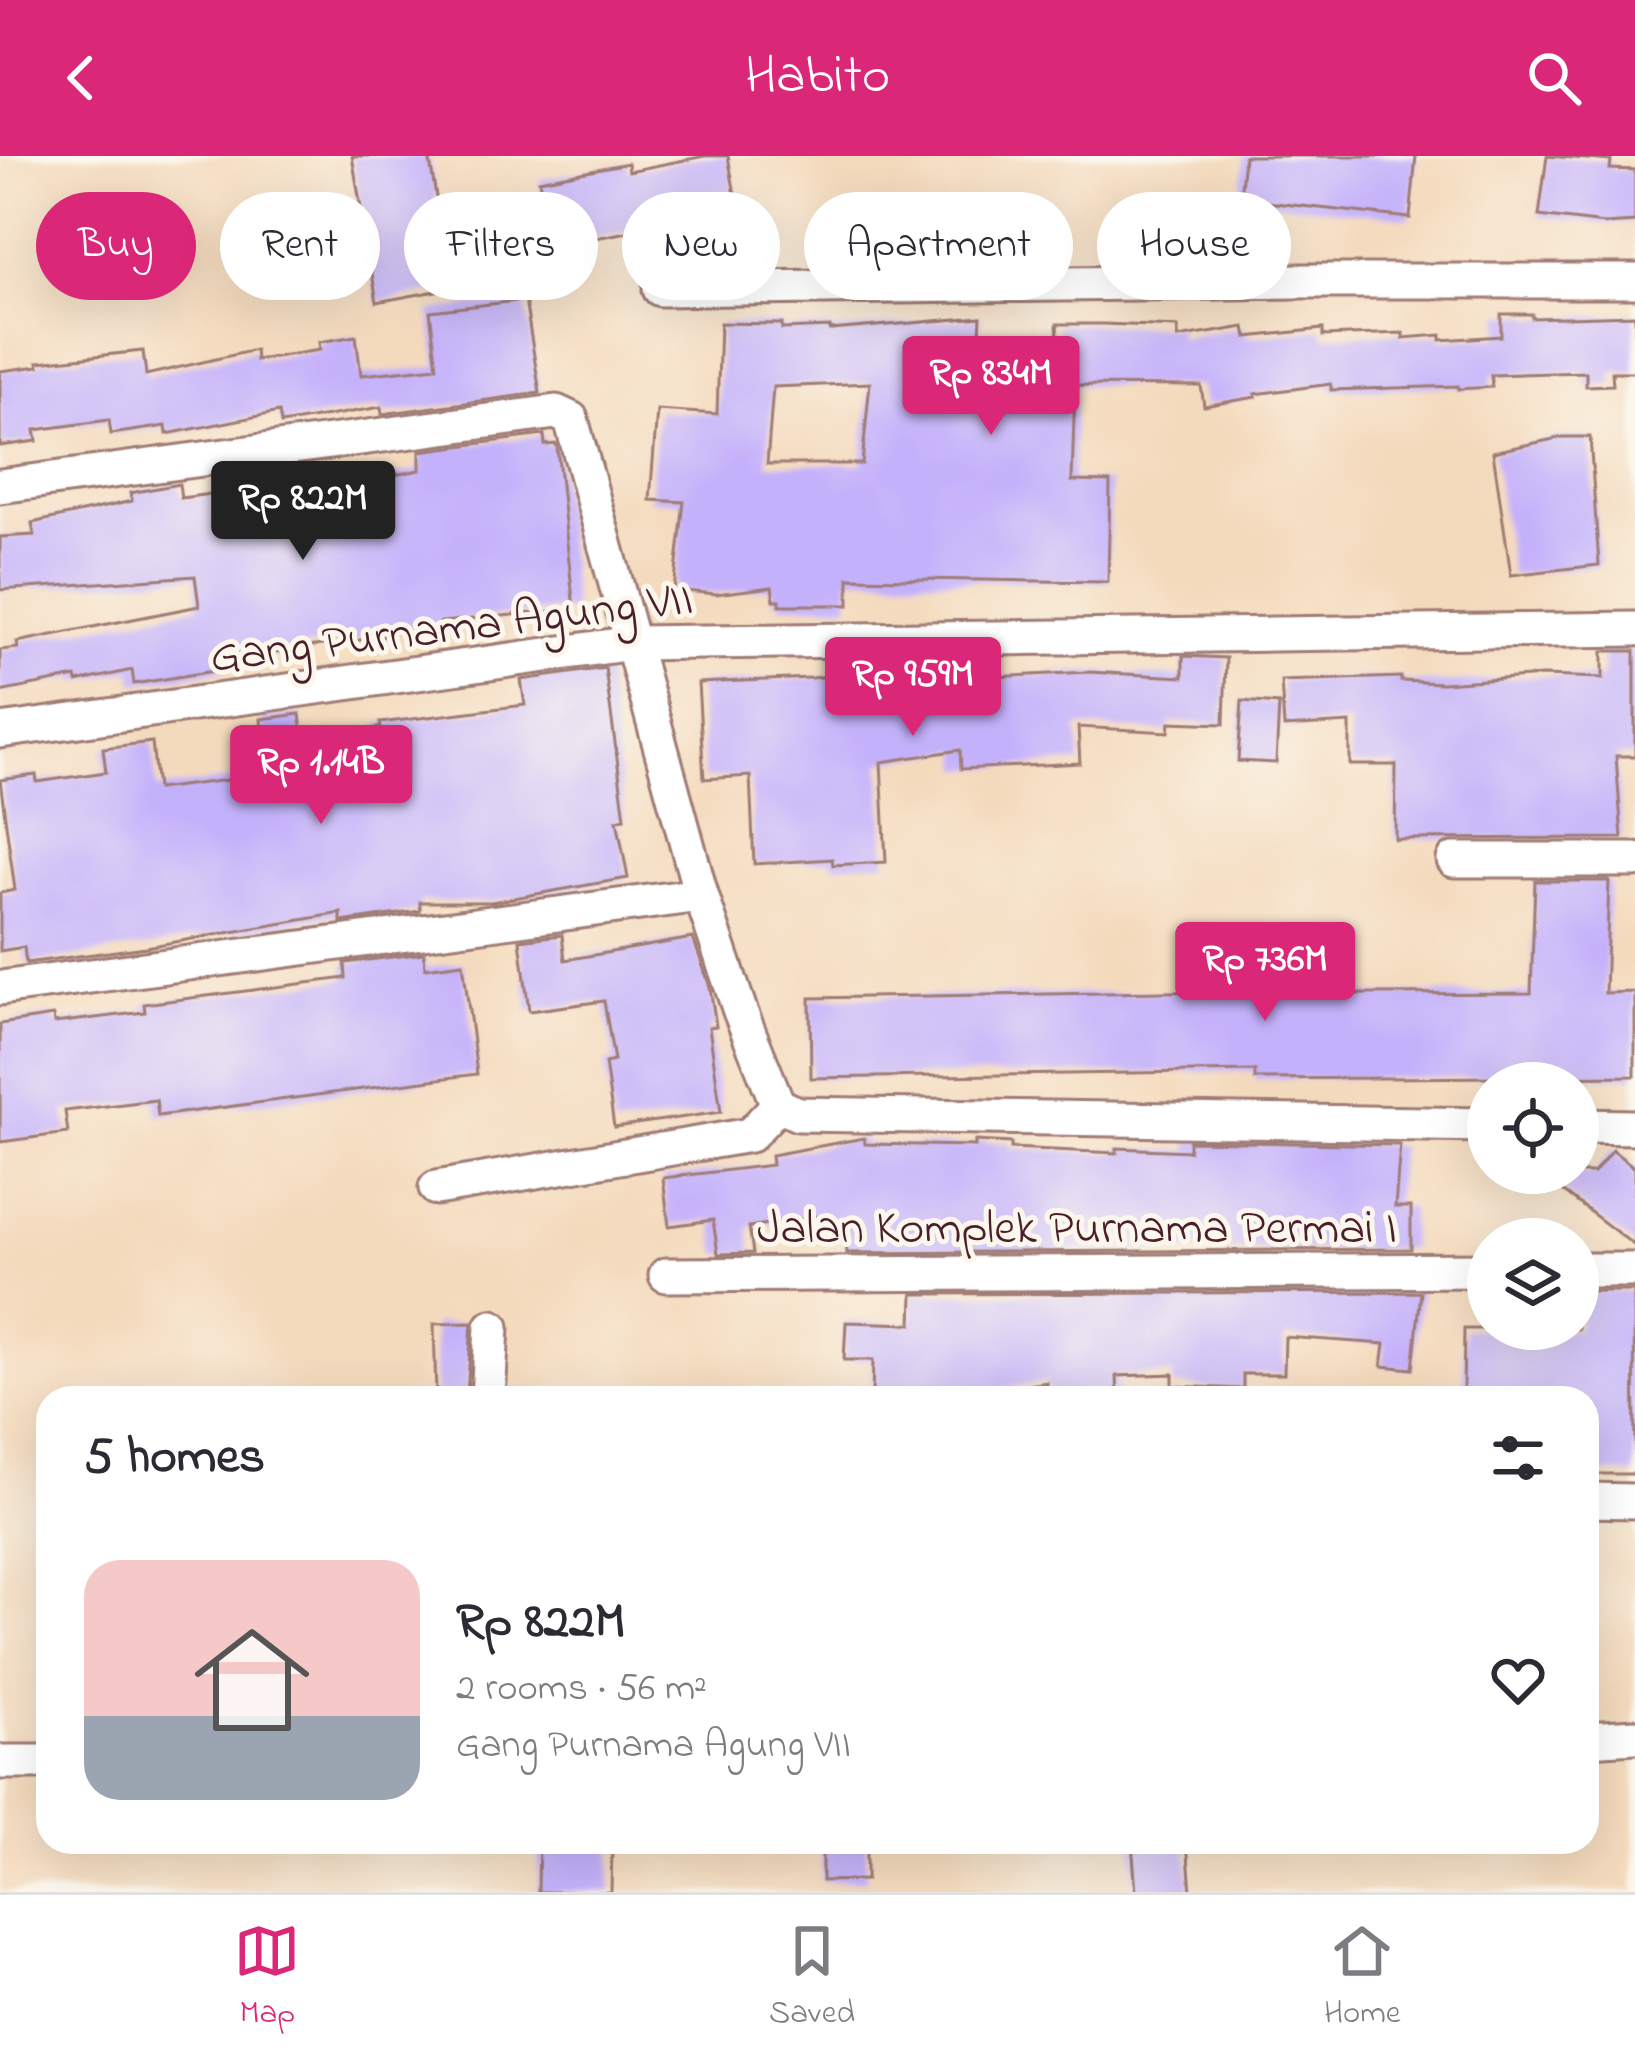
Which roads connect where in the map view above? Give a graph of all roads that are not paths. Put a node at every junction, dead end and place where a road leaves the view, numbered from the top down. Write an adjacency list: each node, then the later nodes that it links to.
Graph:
1 (1635, 281): 2 (street)
2 (780, 287)
3 (0, 486): 5 (street)
4 (1635, 629): 5 (street, Gang Purnama Agung VII)
5 (633, 643): 6 (street, Gang Purnama Agung VII); 9 (street)
6 (0, 731)
7 (1454, 860): 8 (street)
8 (1635, 860)
9 (701, 896): 10 (street); 11 (street)
10 (0, 988)
11 (778, 1105): 12 (street); 15 (street)
12 (1467, 1125)
13 (1599, 1126): 14 (street)
14 (1635, 1127)
15 (436, 1189)
16 (1467, 1270): 19 (street, Jalan Komplek Purnama Permai I)
17 (1599, 1270): 18 (street)
18 (1635, 1270)
19 (666, 1275)
20 (492, 1327): 21 (street)
21 (489, 1386)
22 (1599, 1500): 23 (street)
23 (1635, 1501)
24 (1635, 1736): 25 (street)
25 (1599, 1738)
26 (0, 1762): 27 (street)
27 (36, 1762)

